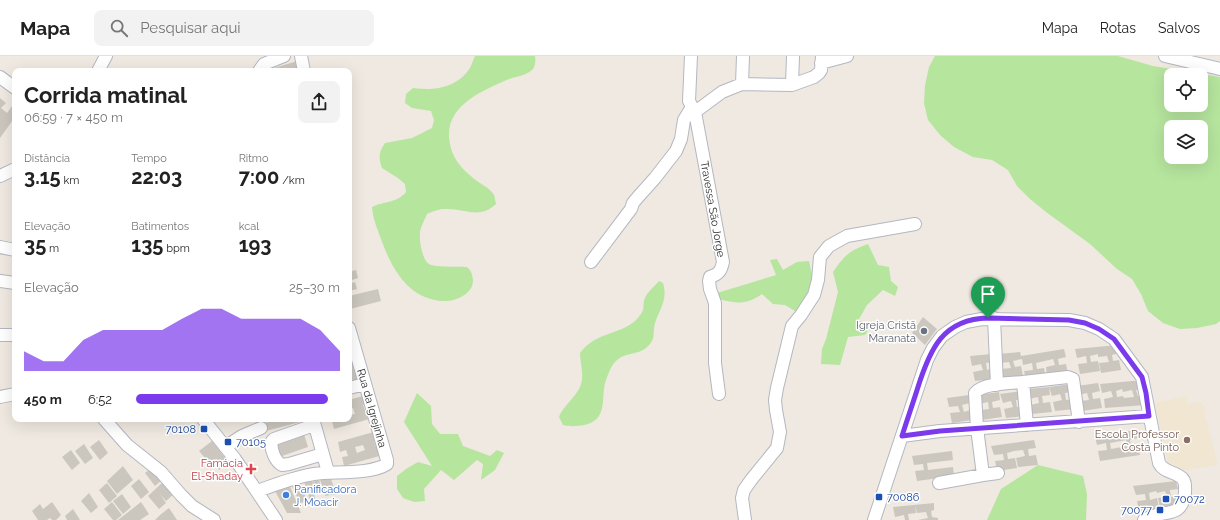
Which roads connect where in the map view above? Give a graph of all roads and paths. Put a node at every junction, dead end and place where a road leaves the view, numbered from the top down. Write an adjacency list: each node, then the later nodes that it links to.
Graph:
1 (106, 56): 10 (street)
2 (284, 56): 11 (street)
3 (301, 56): 12 (street)
4 (691, 56): 18 (street)
5 (743, 56): 15 (street)
6 (793, 56): 16 (street)
7 (847, 56): 9 (street)
8 (1165, 56): 13 (street)
9 (821, 59): 16 (street)
10 (103, 68)
11 (261, 68)
12 (303, 68)
13 (1220, 69)
14 (0, 77): 17 (street)
15 (742, 84): 16 (street); 18 (street)
16 (792, 85)
17 (12, 86)
18 (693, 109): 24 (street); 35 (street, Travessa São Jorge)
19 (12, 170): 20 (street)
20 (0, 176)
21 (915, 224): 56 (street)
22 (0, 246): 23 (street)
23 (12, 249)
24 (591, 262)
25 (0, 281): 26 (street)
26 (12, 283)
27 (994, 318): 33 (street); 38 (street); 46 (street)
28 (0, 335): 29 (street)
29 (12, 335)
30 (352, 338): 32 (street, Rua da Igrejinha)
31 (1023, 382): 33 (street); 42 (street); 43 (street)
32 (365, 384): 34 (street); 49 (street, Rua da Igrejinha)
33 (997, 385): 45 (street)
34 (352, 387)
35 (719, 394)
36 (12, 395): 37 (street)
37 (0, 397)
38 (1149, 416): 42 (street); 58 (street)
39 (106, 422): 54 (street)
40 (205, 422): 47 (street)
41 (314, 422): 48 (street); 48 (street)
42 (1078, 422): 43 (street)
43 (1027, 425): 45 (street)
44 (260, 426): 47 (street)
45 (977, 428): 46 (street); 51 (street)
46 (902, 436): 57 (street)
47 (225, 447): 53 (street)
48 (323, 454): 49 (street)
49 (328, 472): 53 (street)
50 (998, 473): 51 (street)
51 (983, 475): 52 (street)
52 (939, 483)
53 (257, 491): 55 (street)
54 (214, 520)
55 (276, 520)
56 (745, 520)
57 (874, 520)
58 (1144, 520)

